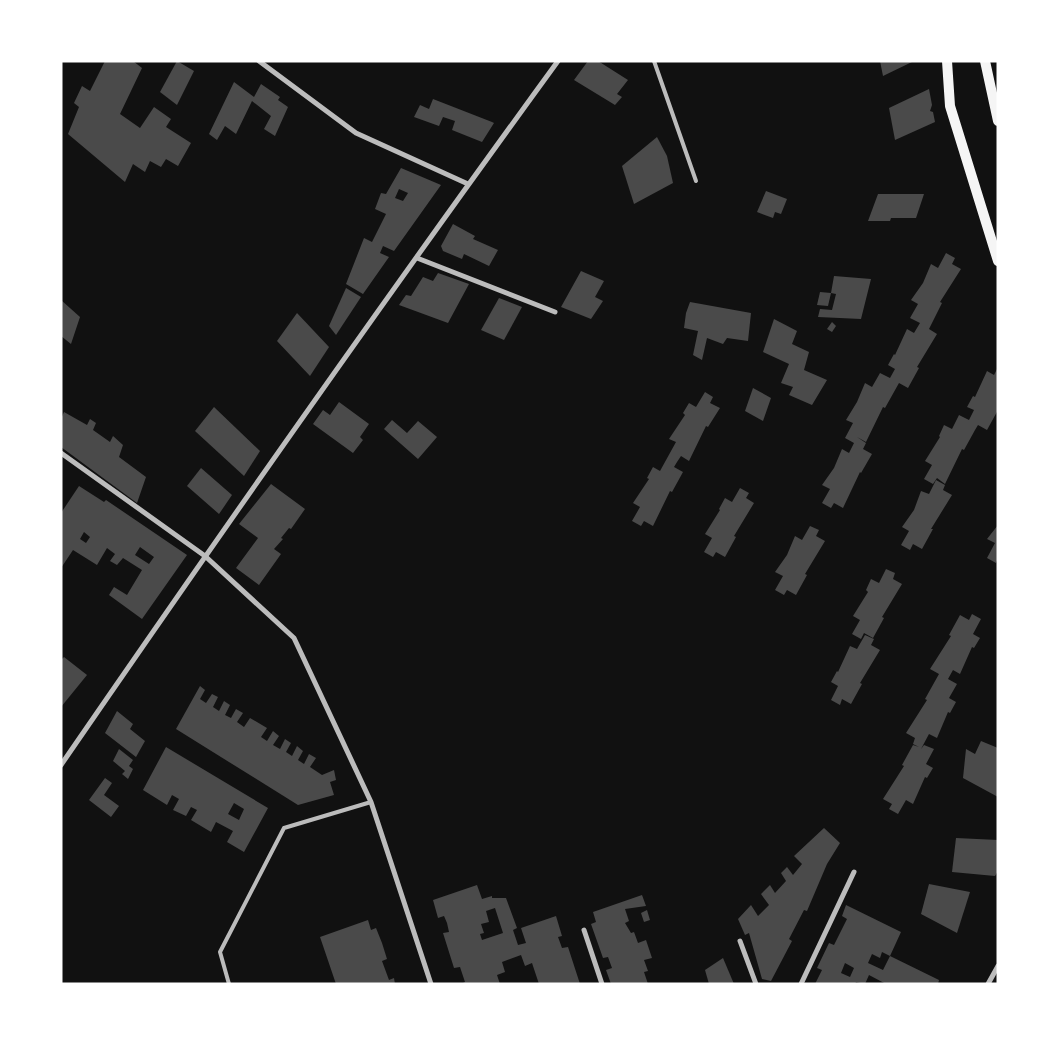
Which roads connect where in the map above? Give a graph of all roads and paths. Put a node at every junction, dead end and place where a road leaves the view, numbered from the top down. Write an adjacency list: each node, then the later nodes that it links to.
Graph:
1 (259, 61): 8 (street)
2 (558, 61): 8 (street)
3 (654, 61): 7 (lane)
4 (947, 61): 10 (main road)
5 (985, 61): 6 (main road)
6 (998, 121)
7 (696, 181)
8 (468, 184): 9 (street)
9 (417, 258): 11 (street); 13 (street)
10 (998, 261)
11 (554, 312)
12 (61, 453): 13 (street)
13 (205, 556): 14 (street); 15 (street)
14 (61, 765)
15 (371, 802): 20 (lane); 21 (street)
16 (854, 872): 24 (street)
17 (584, 930): 22 (street)
18 (740, 941): 23 (street)
19 (998, 966): 25 (street)
20 (229, 984)
21 (432, 984)
22 (602, 984)
23 (756, 984)
24 (801, 984)
25 (988, 984)

